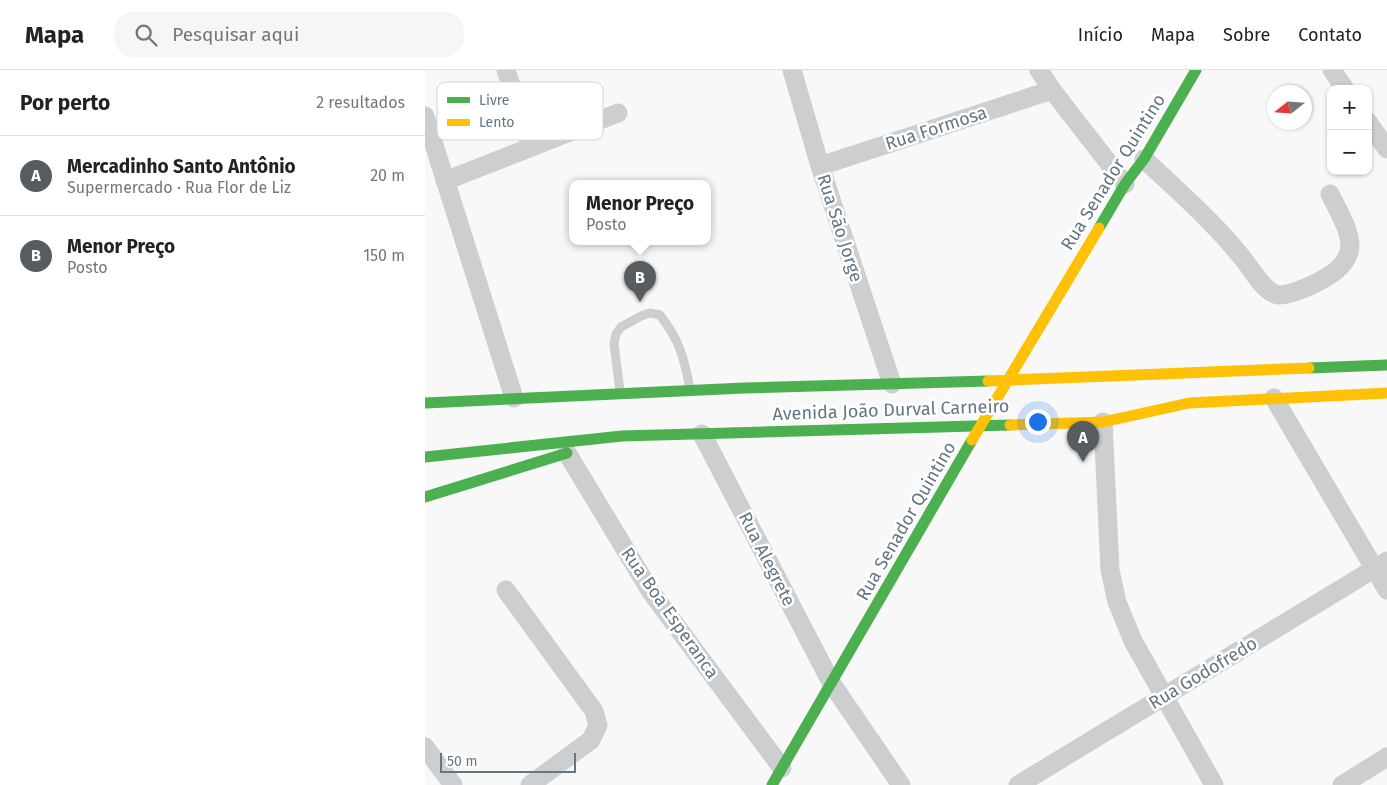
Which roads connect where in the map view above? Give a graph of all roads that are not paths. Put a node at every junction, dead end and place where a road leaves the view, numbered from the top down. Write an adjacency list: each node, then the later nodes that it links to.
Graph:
1 (506, 70): 6 (street)
2 (792, 70): 18 (street, Rua São Jorge)
3 (1039, 70): 8 (street)
4 (1196, 70): 17 (main road, Rua Senador Quintino)
5 (1332, 70): 7 (street)
6 (510, 82)
7 (1342, 85)
8 (1052, 90): 18 (street, Rua Formosa); 20 (street)
9 (618, 113): 11 (street)
10 (425, 116): 19 (street)
11 (603, 119)
12 (1372, 127): 16 (street)
13 (529, 140): 15 (street)
14 (547, 140): 15 (street)
15 (531, 146): 19 (street)
16 (1387, 148)
17 (1144, 159): 20 (main road, Rua Senador Quintino); 21 (street)
18 (820, 166): 24 (street, Rua São Jorge)
19 (445, 181): 28 (street)
20 (1125, 184): 23 (main road, Rua Senador Quintino)
21 (1331, 194)
22 (1387, 365): 23 (main road, Avenida João Durval Carneiro)
23 (1006, 381): 24 (main road, Avenida João Durval Carneiro); 33 (main road, Rua Senador Quintino)
24 (892, 384): 25 (main road, Avenida João Durval Carneiro)
25 (690, 391): 27 (main road, Avenida João Durval Carneiro); 27 (lane)
26 (1387, 393): 29 (main road, Avenida João Durval Carneiro)
27 (621, 394): 28 (main road, Avenida João Durval Carneiro)
28 (514, 398): 30 (main road, Avenida João Durval Carneiro)
29 (1274, 398): 32 (main road, Avenida João Durval Carneiro); 40 (street)
30 (425, 403)
31 (742, 419): 34 (main road)
32 (1103, 422): 33 (main road, Avenida João Durval Carneiro); 44 (street)
33 (982, 425): 34 (main road, Avenida João Durval Carneiro); 43 (main road, Rua Senador Quintino)
34 (732, 432): 35 (main road, Avenida João Durval Carneiro)
35 (702, 434): 36 (main road, Avenida João Durval Carneiro); 43 (street, Rua Alegrete)
36 (622, 436): 37 (main road); 38 (main road, Avenida João Durval Carneiro)
37 (567, 453): 39 (main road); 47 (street, Rua Boa Esperanca)
38 (425, 457)
39 (425, 497)
40 (1381, 565): 42 (street); 44 (street, Rua Godofredo)
41 (506, 590): 49 (street)
42 (1387, 590)
43 (832, 684): 47 (main road, Rua Senador Quintino); 51 (street, Rua Alegrete)
44 (1165, 696): 52 (street, Rua Godofredo); 53 (street)
45 (425, 747): 48 (street)
46 (1387, 756): 54 (street)
47 (782, 768): 50 (main road, Rua Senador Quintino)
48 (453, 785)
49 (530, 785)
50 (772, 785)
51 (901, 785)
52 (1018, 785)
53 (1214, 785)
54 (1342, 785)

